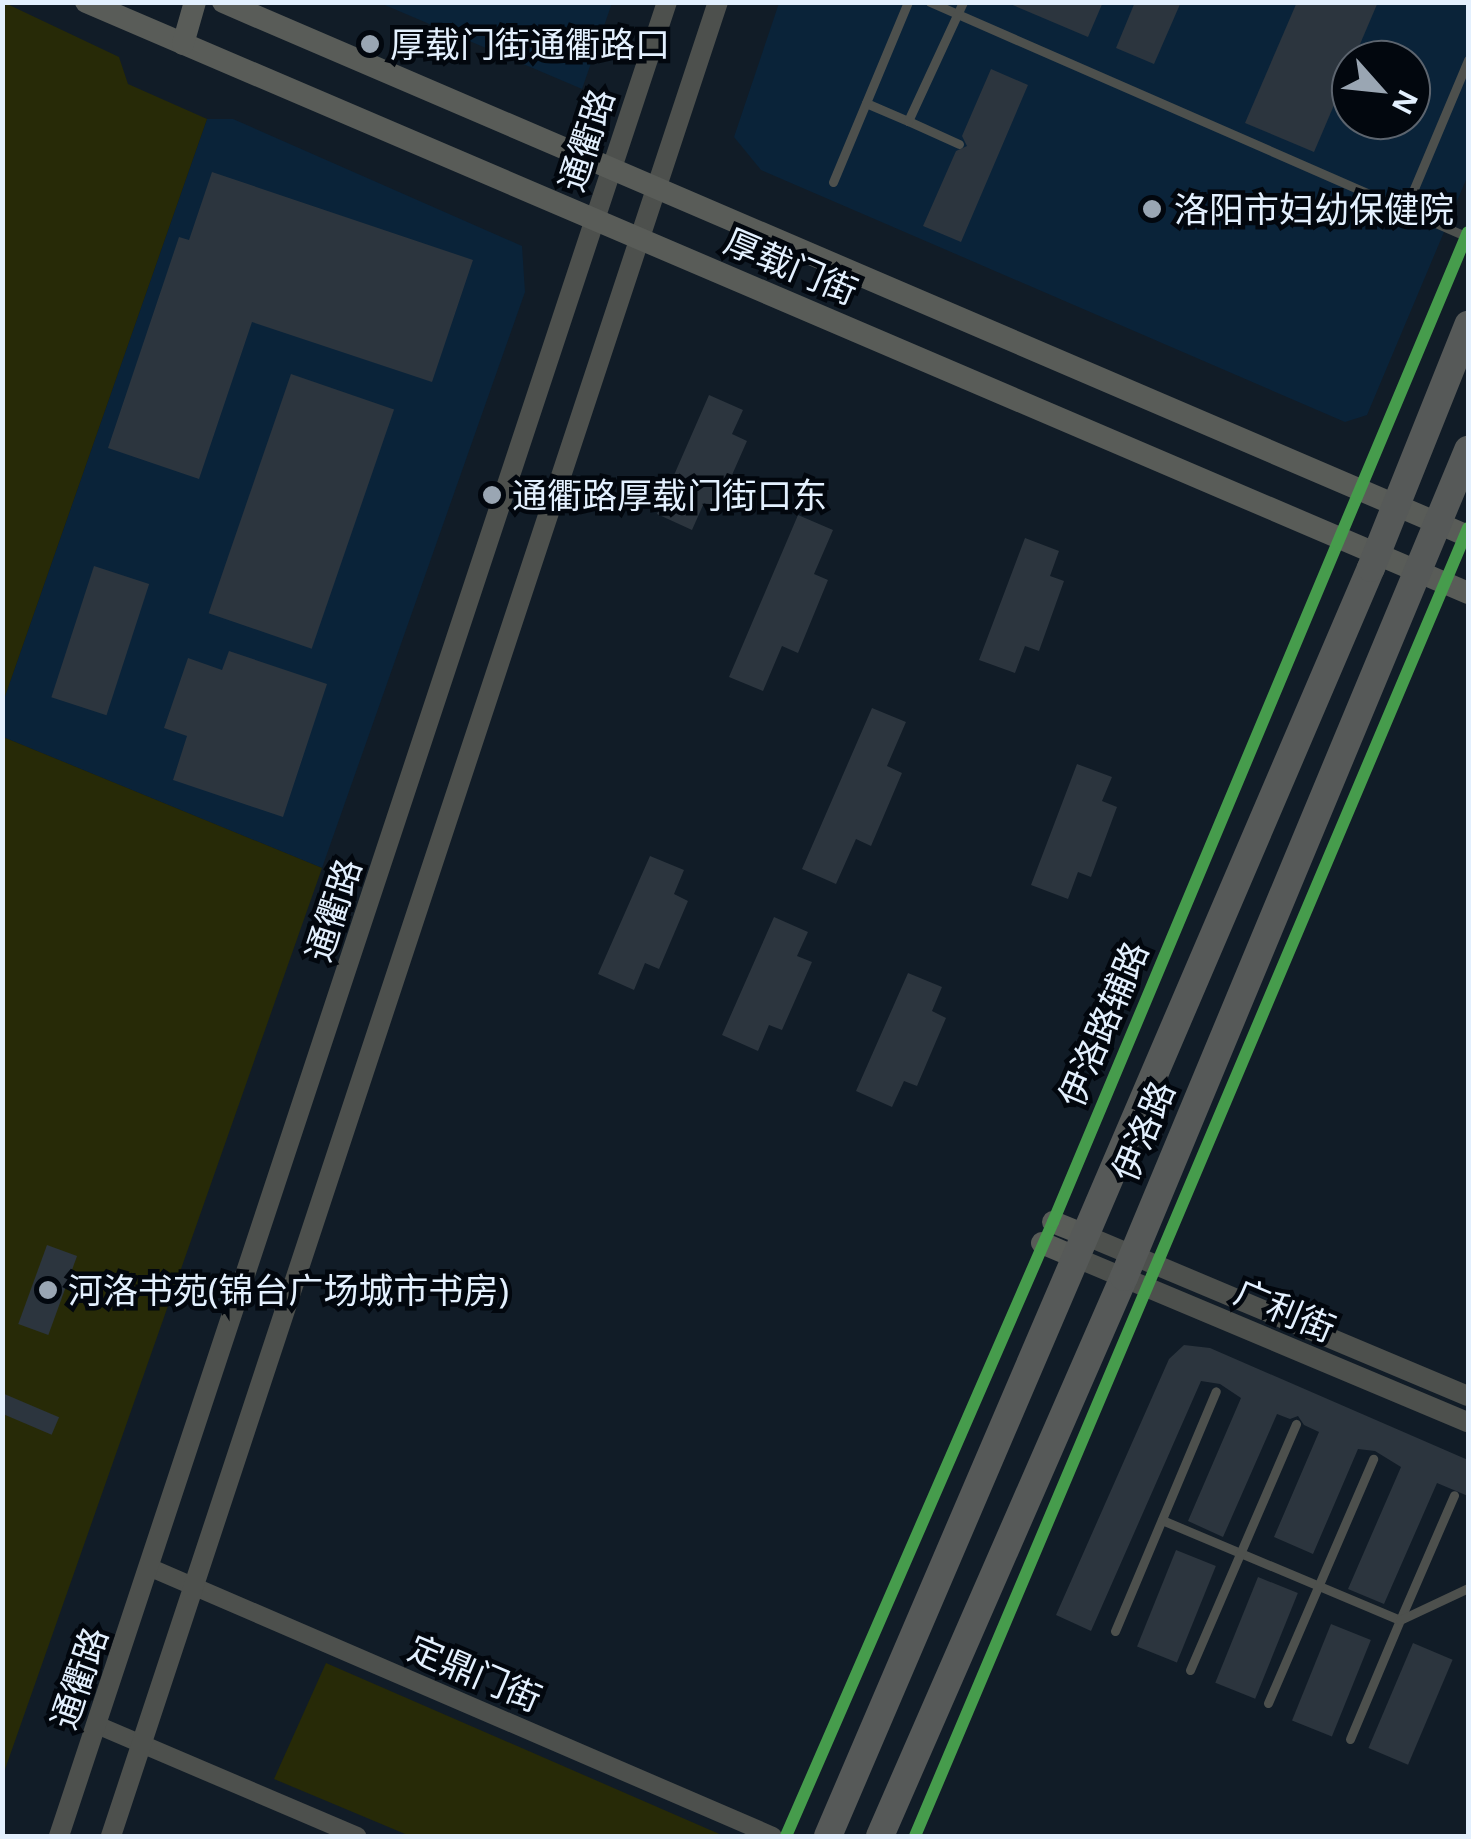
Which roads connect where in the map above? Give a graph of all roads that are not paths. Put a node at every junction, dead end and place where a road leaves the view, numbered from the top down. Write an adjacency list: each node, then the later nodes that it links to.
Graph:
1 (86, 2): 10 (main road, 厚载门街)
2 (194, 2): 10 (main road)
3 (223, 2): 15 (main road, 厚载门街)
4 (663, 2): 15 (street, 通衢路)
5 (718, 2): 17 (street)
6 (908, 2): 12 (lane)
7 (930, 2): 9 (lane)
8 (963, 2): 9 (lane)
9 (956, 14): 13 (lane); 18 (lane)
10 (183, 44): 19 (main road, 厚载门街)
11 (1468, 60): 18 (lane)
12 (866, 103): 13 (lane); 16 (lane)
13 (908, 121): 14 (lane)
14 (959, 144)
15 (610, 170): 17 (main road, 厚载门街); 19 (street, 通衢路)
16 (833, 182)
17 (656, 190): 21 (street); 24 (main road, 厚载门街)
18 (1405, 210): 20 (lane)
19 (594, 221): 21 (main road, 厚载门街); 41 (street, 通衢路)
20 (1468, 237)
21 (640, 240): 27 (main road, 厚载门街); 43 (street)
22 (1468, 325): 24 (main road, 伊洛路)
23 (1468, 450): 25 (main road, 伊洛路)
24 (1396, 506): 25 (main road, 厚载门街); 27 (main road, 伊洛路)
25 (1438, 523): 26 (main road, 厚载门街); 28 (main road, 伊洛路)
26 (1468, 536)
27 (1377, 554): 28 (main road, 厚载门街); 31 (main road, 伊洛路)
28 (1417, 571): 29 (main road, 厚载门街); 32 (main road, 伊洛路)
29 (1468, 593)
30 (1048, 1233): 31 (main road)
31 (1082, 1247): 32 (street, 广利街); 56 (main road, 伊洛路)
32 (1128, 1265): 34 (street, 广利街); 35 (street, 广利街); 57 (main road, 伊洛路)
33 (1216, 1391): 39 (lane)
34 (1468, 1396)
35 (1468, 1422)
36 (1296, 1424): 40 (lane)
37 (1373, 1459): 42 (lane)
38 (1454, 1494): 45 (lane)
39 (1162, 1520): 40 (lane); 46 (lane)
40 (1240, 1553): 42 (lane); 47 (lane)
41 (151, 1568): 43 (street, 定鼎门街); 49 (street, 通衢路)
42 (1318, 1586): 45 (lane); 48 (lane)
43 (195, 1588): 51 (street); 55 (street, 定鼎门街)
44 (1468, 1588): 45 (lane)
45 (1400, 1620): 50 (lane)
46 (1115, 1631)
47 (1190, 1670)
48 (1268, 1703)
49 (97, 1725): 51 (street); 52 (street, 通衢路)
50 (1350, 1739)
51 (142, 1744): 53 (street); 54 (street)
52 (58, 1836)
53 (111, 1836)
54 (358, 1836)
55 (773, 1836)
56 (828, 1836)
57 (880, 1836)

